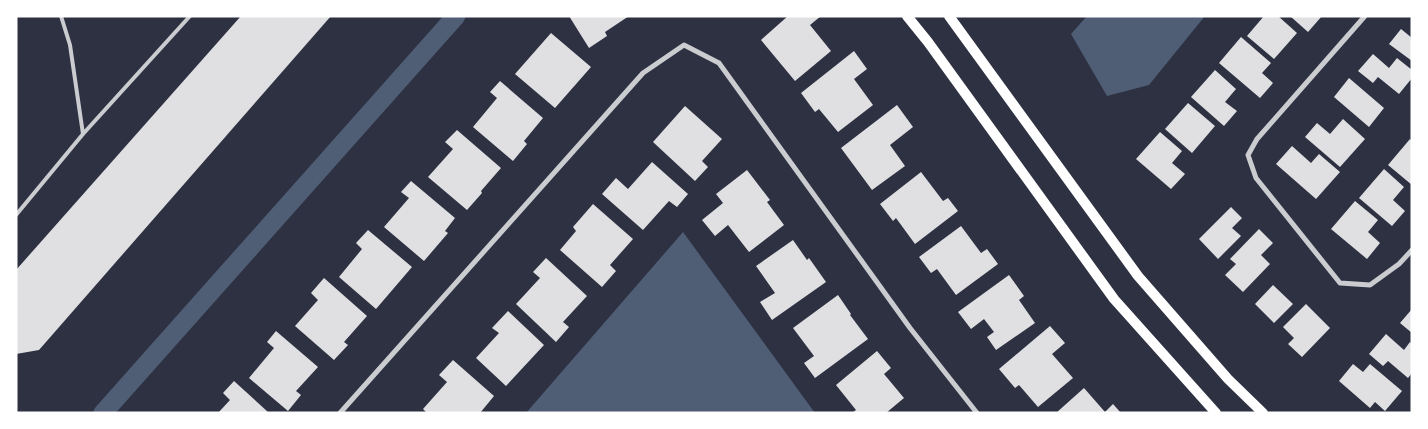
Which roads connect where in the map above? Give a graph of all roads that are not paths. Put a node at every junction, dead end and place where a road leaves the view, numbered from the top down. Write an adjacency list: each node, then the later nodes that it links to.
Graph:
1 (61, 16): 6 (lane)
2 (190, 16): 6 (lane)
3 (907, 16): 11 (main road)
4 (949, 16): 12 (main road)
5 (1365, 16): 8 (street)
6 (83, 134): 7 (lane)
7 (16, 215)
8 (1412, 250)
9 (340, 413): 10 (street)
10 (977, 413)
11 (1216, 413)
12 (1263, 413)

